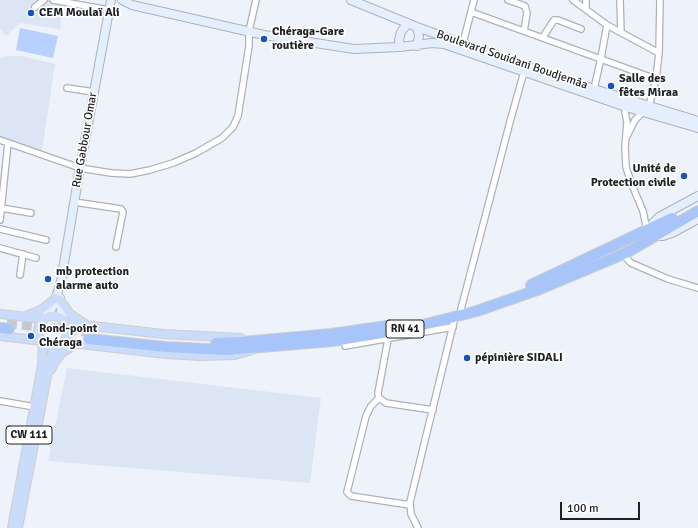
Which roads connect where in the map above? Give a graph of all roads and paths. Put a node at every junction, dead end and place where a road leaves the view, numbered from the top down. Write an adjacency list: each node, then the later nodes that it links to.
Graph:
1 (44, 0): 13 (street)
2 (53, 0): 15 (street)
3 (111, 0): 15 (main road, Rue Gabbour Omar)
4 (122, 0): 21 (main road)
5 (256, 0): 21 (street)
6 (474, 0): 16 (street)
7 (508, 0): 22 (street)
8 (573, 0): 14 (street)
9 (586, 0): 14 (street)
10 (620, 0): 23 (street)
11 (660, 0): 28 (street)
12 (356, 1): 17 (main road, Boulevard Souidani Boudjemâa)
13 (35, 7)
14 (586, 9): 18 (street)
15 (109, 10): 34 (main road, Rue Gabbour Omar)
16 (471, 12): 22 (street); 25 (street)
17 (408, 23): 19 (main road, Boulevard Souidani Boudjemâa); 27 (main road)
18 (607, 24): 23 (street); 29 (street)
19 (417, 27): 25 (main road, Boulevard Souidani Boudjemâa); 26 (main road)
20 (581, 29): 24 (street)
21 (249, 31): 27 (main road); 42 (street)
22 (524, 31): 24 (street)
23 (621, 32): 28 (street)
24 (542, 37): 29 (street)
25 (463, 43): 33 (main road, Boulevard Souidani Boudjemâa)
26 (417, 46): 27 (main road); 30 (main road, Boulevard Souidani Boudjemâa)
27 (400, 47)
28 (659, 53): 31 (street)
29 (601, 58): 31 (street); 33 (street)
30 (524, 72): 35 (main road, Boulevard Souidani Boudjemâa); 62 (street)
31 (656, 79): 36 (street)
32 (67, 88): 34 (street)
33 (594, 89): 35 (main road, Boulevard Souidani Boudjemâa)
34 (94, 92): 42 (main road, Rue Gabbour Omar)
35 (627, 103): 36 (main road, Boulevard Souidani Boudjemâa); 39 (street)
36 (646, 109): 37 (main road, Boulevard Souidani Boudjemâa); 38 (main road, Boulevard Souidani Boudjemâa); 39 (street)
37 (698, 121)
38 (698, 128)
39 (626, 138): 52 (street)
40 (0, 140): 41 (street)
41 (8, 143): 42 (street); 46 (street)
42 (80, 168): 44 (main road, Rue Gabbour Omar)
43 (698, 196): 52 (main road)
44 (74, 202): 54 (street); 61 (main road, Rue Gabbour Omar)
45 (698, 204): 52 (highway, RN 41)
46 (1, 208): 48 (street); 50 (street)
47 (698, 211): 52 (highway, RN 41)
48 (31, 213)
49 (698, 219): 52 (main road)
50 (0, 220)
51 (0, 229): 53 (street)
52 (651, 232): 57 (highway, RN 41); 62 (highway, RN 41)
53 (46, 240)
54 (116, 247)
55 (0, 248): 56 (street)
56 (23, 254): 58 (street); 59 (street)
57 (622, 254): 60 (street); 62 (highway, RN 41)
58 (36, 258)
59 (20, 275)
60 (698, 288)
61 (58, 299): 64 (main road); 65 (main road, Rue Gabbour Omar); 66 (main road, Rue Gabbour Omar); 68 (main road)
62 (458, 313): 67 (street); 74 (highway, RN 41)
63 (0, 314): 64 (main road)
64 (21, 316): 65 (main road)
65 (45, 318): 66 (main road); 71 (main road)
66 (65, 321): 68 (main road); 72 (main road)
67 (453, 327): 70 (street); 80 (street)
68 (89, 332): 74 (highway, RN 41)
69 (0, 336): 71 (main road)
70 (388, 339): 75 (street); 77 (street)
71 (43, 341): 72 (main road); 79 (main road, CW 111)
72 (60, 344): 73 (main road); 76 (main road, CW 111)
73 (76, 344): 74 (main road); 76 (main road)
74 (257, 344)
75 (345, 346)
76 (45, 386): 83 (main road, CW 111)
77 (379, 398): 80 (street); 81 (street)
78 (0, 401): 79 (street)
79 (35, 407): 82 (main road, CW 111)
80 (433, 410): 81 (street)
81 (410, 505): 84 (street)
82 (12, 528)
83 (18, 528)
84 (418, 528)

